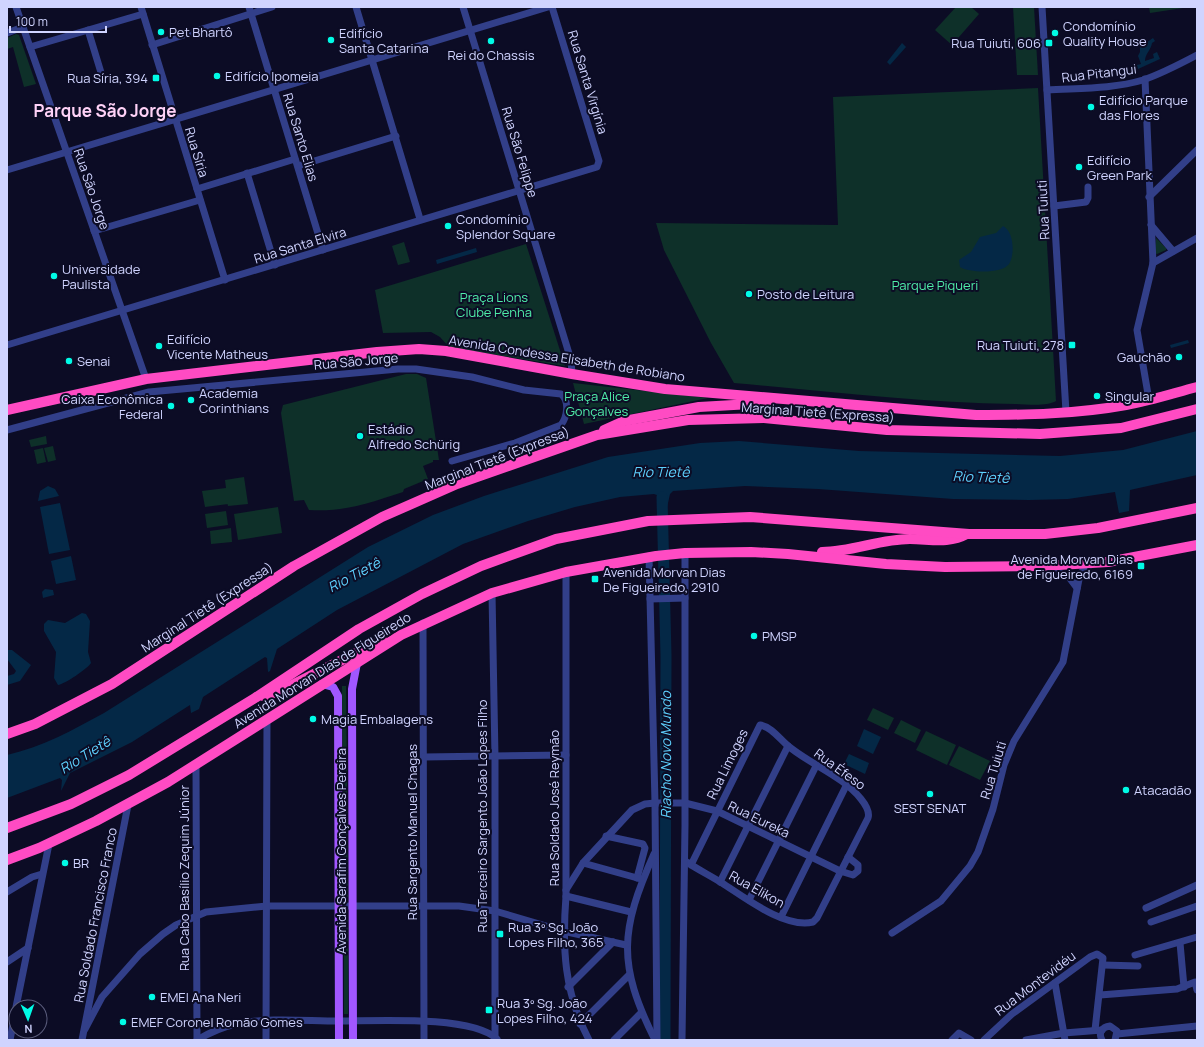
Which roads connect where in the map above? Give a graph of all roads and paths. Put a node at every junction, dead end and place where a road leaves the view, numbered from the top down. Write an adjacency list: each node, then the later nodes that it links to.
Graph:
1 (16, 7): 10 (street, Rua São Jorge)
2 (272, 7): 8 (street)
3 (356, 7): 17 (street)
4 (463, 7): 12 (street, Rua São Felippe)
5 (548, 7): 12 (street)
6 (552, 7): 27 (street, Rua Santa Virgínia)
7 (1042, 7): 21 (street, Rua Tuiuti)
8 (250, 10): 14 (street); 20 (street, Rua Santo Elias)
9 (142, 11): 11 (street); 14 (street, Rua Síria)
10 (23, 27): 13 (street); 15 (street, Rua São Jorge)
11 (88, 30): 15 (street); 18 (street)
12 (470, 31): 17 (street); 33 (street, Rua São Felippe)
13 (7, 33)
14 (152, 44): 22 (street, Rua Síria)
15 (30, 47): 25 (street, Rua São Jorge)
16 (1197, 55): 19 (street, Rua Pitangui)
17 (373, 60): 20 (street); 23 (street)
18 (103, 79)
19 (1145, 79): 21 (street, Rua Pitangui); 34 (street)
20 (274, 90): 22 (street); 26 (street, Rua Santo Elias)
21 (1047, 90): 36 (street, Rua Tuiuti)
22 (175, 119): 25 (street); 32 (street, Rua Síria)
23 (396, 136): 28 (street); 37 (street)
24 (1197, 150): 34 (street)
25 (66, 151): 29 (street); 39 (street, Rua São Jorge)
26 (295, 159): 28 (street, Rua Santo Elias); 30 (street)
27 (599, 165): 33 (street, Rua Santa Elvira)
28 (298, 166): 41 (street, Rua Santo Elias)
29 (7, 170)
30 (247, 174): 32 (street); 44 (street)
31 (1088, 187): 36 (street)
32 (196, 189): 35 (street, Rua Síria)
33 (519, 191): 37 (street, Rua Santa Elvira); 48 (street, Rua São Felippe)
34 (1149, 197): 38 (street)
35 (200, 200): 39 (street); 45 (street, Rua Síria)
36 (1054, 206): 55 (street, Rua Tuiuti)
37 (420, 219): 41 (street, Rua Santa Elvira)
38 (1151, 225): 42 (street); 43 (street)
39 (94, 231): 46 (street, Rua São Jorge)
40 (1197, 238): 42 (street)
41 (323, 250): 44 (street, Rua Santa Elvira)
42 (1173, 251): 43 (street)
43 (1153, 263): 51 (street)
44 (275, 265): 45 (street, Rua Santa Elvira)
45 (225, 280): 46 (street, Rua Santa Elvira)
46 (122, 311): 47 (street, Rua Santa Elvira); 49 (street, Rua São Jorge)
47 (7, 345)
48 (572, 374): 49 (highway, Avenida Condessa Elisabeth de Robiano); 52 (highway, Avenida Condessa Elisabeth de Robiano)
49 (146, 379): 53 (highway, Avenida Condessa Elisabeth de Robiano)
50 (1197, 386): 51 (highway, Avenida Condessa Elisabeth de Robiano)
51 (1149, 400): 55 (highway, Avenida Condessa Elisabeth de Robiano)
52 (830, 403): 55 (highway, Avenida Condessa Elisabeth de Robiano); 57 (highway)
53 (7, 410)
54 (1197, 410): 57 (highway, Marginal Tietê (Expressa))
55 (1066, 412)
56 (7, 430): 58 (street, Rua São Jorge)
57 (597, 435): 79 (highway, Marginal Tietê (Expressa))
58 (452, 460)
59 (1197, 508): 60 (highway)
60 (969, 534): 63 (highway); 76 (highway)
61 (1197, 545): 65 (highway, Avenida Morvan Dias de Figueiredo)
62 (685, 553): 63 (highway, Avenida Morvan Dias de Figueiredo); 64 (highway, Avenida Morvan Dias de Figueiredo); 70 (street)
63 (788, 554): 66 (highway, Avenida Morvan Dias de Figueiredo)
64 (652, 556): 67 (highway, Avenida Morvan Dias de Figueiredo); 71 (street)
65 (1095, 563): 66 (highway, Avenida Morvan Dias de Figueiredo); 68 (street, Rua Tuiuti)
66 (1042, 566): 68 (street)
67 (566, 572): 69 (highway, Avenida Morvan Dias de Figueiredo); 81 (street, Rua Soldado José Reymão)
68 (1078, 588): 123 (street, Rua Tuiuti)
69 (492, 593): 72 (highway, Avenida Morvan Dias de Figueiredo); 83 (street, Rua Terceiro Sargento João Lopes Filho)
70 (685, 598): 71 (street); 88 (street)
71 (650, 599): 87 (street)
72 (423, 624): 73 (highway, Avenida Morvan Dias de Figueiredo); 82 (street, Rua Sargento Manuel Chagas)
73 (401, 634): 74 (highway, Avenida Morvan Dias de Figueiredo); 76 (highway)
74 (357, 663): 75 (highway, Avenida Morvan Dias de Figueiredo); 112 (main road, Avenida Serafim Gonçalves Pereira)
75 (322, 684): 77 (highway, Avenida Morvan Dias de Figueiredo); 111 (main road, Avenida Serafim Gonçalves Pereira)
76 (255, 698): 92 (highway)
77 (267, 719): 84 (highway, Avenida Morvan Dias de Figueiredo); 114 (street)
78 (758, 726): 80 (street, Rua Éfeso); 90 (street, Rua Limoges)
79 (7, 734)
80 (788, 746): 85 (street, Rua Éfeso); 91 (street)
81 (566, 755): 83 (street); 109 (street, Rua Soldado José Reymão)
82 (424, 757): 83 (street); 113 (street, Rua Sargento Manuel Chagas)
83 (495, 757): 117 (street, Rua Terceiro Sargento João Lopes Filho)
84 (196, 765): 89 (highway, Avenida Morvan Dias de Figueiredo); 119 (street, Rua Cabo Basílio Zequim Júnior)
85 (816, 766): 86 (street, Rua Éfeso); 94 (street)
86 (846, 786): 97 (street); 98 (street, Rua Éfeso)
87 (658, 803): 88 (street, Rua Eureka); 93 (street, Rua Eureka); 96 (street)
88 (685, 803): 90 (street, Rua Eureka); 100 (street)
89 (128, 805): 95 (highway, Avenida Morvan Dias de Figueiredo); 147 (street, Rua Soldado Francisco Franco)
90 (717, 812): 91 (street, Rua Eureka); 102 (street, Rua Limoges)
91 (747, 826): 94 (street, Rua Eureka); 106 (street)
92 (7, 828)
93 (606, 836): 101 (street, Rua Eureka); 105 (street)
94 (777, 841): 97 (street, Rua Eureka); 110 (street)
95 (49, 844): 99 (highway, Avenida Morvan Dias de Figueiredo); 104 (street)
96 (656, 851): 105 (street); 160 (street)
97 (810, 857): 103 (street, Rua Eureka); 120 (street)
98 (848, 857): 103 (street, Rua Éfeso); 103 (street, Rua Eureka)
99 (7, 860)
100 (685, 861): 102 (street, Rua Elikon); 161 (street)
101 (583, 863): 105 (street); 109 (street, Rua Eureka)
102 (692, 865): 106 (street, Rua Elikon)
103 (840, 871): 120 (street, Rua Elikon)
104 (42, 874): 108 (street); 128 (street)
105 (640, 879): 118 (street)
106 (720, 882): 110 (street, Rua Elikon)
107 (1197, 885): 116 (street)
108 (7, 892)
109 (566, 893): 118 (street); 122 (street, Rua Soldado José Reymão)
110 (749, 900): 120 (street, Rua Elikon)
111 (339, 905): 112 (street); 114 (street); 144 (main road, Avenida Serafim Gonçalves Pereira)
112 (353, 905): 113 (street); 142 (main road, Avenida Serafim Gonçalves Pereira)
113 (424, 905): 117 (street); 143 (street, Rua Sargento Manuel Chagas)
114 (266, 906): 119 (street); 141 (street)
115 (1197, 906): 121 (street)
116 (1146, 908)
117 (495, 911): 122 (street); 151 (street, Rua Terceiro Sargento João Lopes Filho)
118 (631, 912): 127 (street)
119 (196, 915): 147 (street); 153 (street, Rua Cabo Basílio Zequim Júnior)
120 (781, 917)
121 (1151, 922)
122 (563, 931): 125 (street); 136 (street, Rua Soldado José Reymão)
123 (892, 933)
124 (1197, 937): 126 (street)
125 (612, 942): 127 (street); 136 (street)
126 (1180, 943): 129 (street); 137 (street)
127 (626, 945): 133 (street)
128 (28, 948): 130 (street); 139 (street)
129 (1135, 955)
130 (7, 962)
131 (1103, 962): 132 (street); 134 (street, Rua Montevidéu); 138 (street)
132 (1138, 966)
133 (629, 975): 140 (street); 145 (street)
134 (1055, 983): 149 (street); 164 (street, Rua Montevidéu)
135 (1196, 986): 137 (street)
136 (568, 987): 145 (street, Rua Soldado José Reymão)
137 (1184, 987): 138 (street)
138 (1100, 995): 148 (street)
139 (18, 999)
140 (641, 1013): 159 (street); 160 (street)
141 (266, 1020): 144 (street); 153 (street); 154 (street)
142 (353, 1021): 143 (street); 144 (street); 156 (main road, Avenida Serafim Gonçalves Pereira)
143 (424, 1021): 151 (street); 157 (street, Rua Sargento Manuel Chagas)
144 (339, 1022): 155 (main road, Avenida Serafim Gonçalves Pereira)
145 (580, 1024): 158 (street, Rua Soldado José Reymão)
146 (1197, 1026): 150 (street)
147 (85, 1029): 152 (street)
148 (1098, 1030): 149 (street); 150 (street); 166 (street)
149 (1065, 1036): 165 (street)
150 (1116, 1037)
151 (496, 1039)
152 (82, 1040)
153 (197, 1040)
154 (266, 1040)
155 (339, 1040)
156 (353, 1040)
157 (424, 1040)
158 (589, 1040)
159 (614, 1040)
160 (656, 1040)
161 (682, 1040)
162 (952, 1040): 163 (street)
163 (971, 1040)
164 (984, 1040)
165 (1026, 1040)
166 (1102, 1040)

